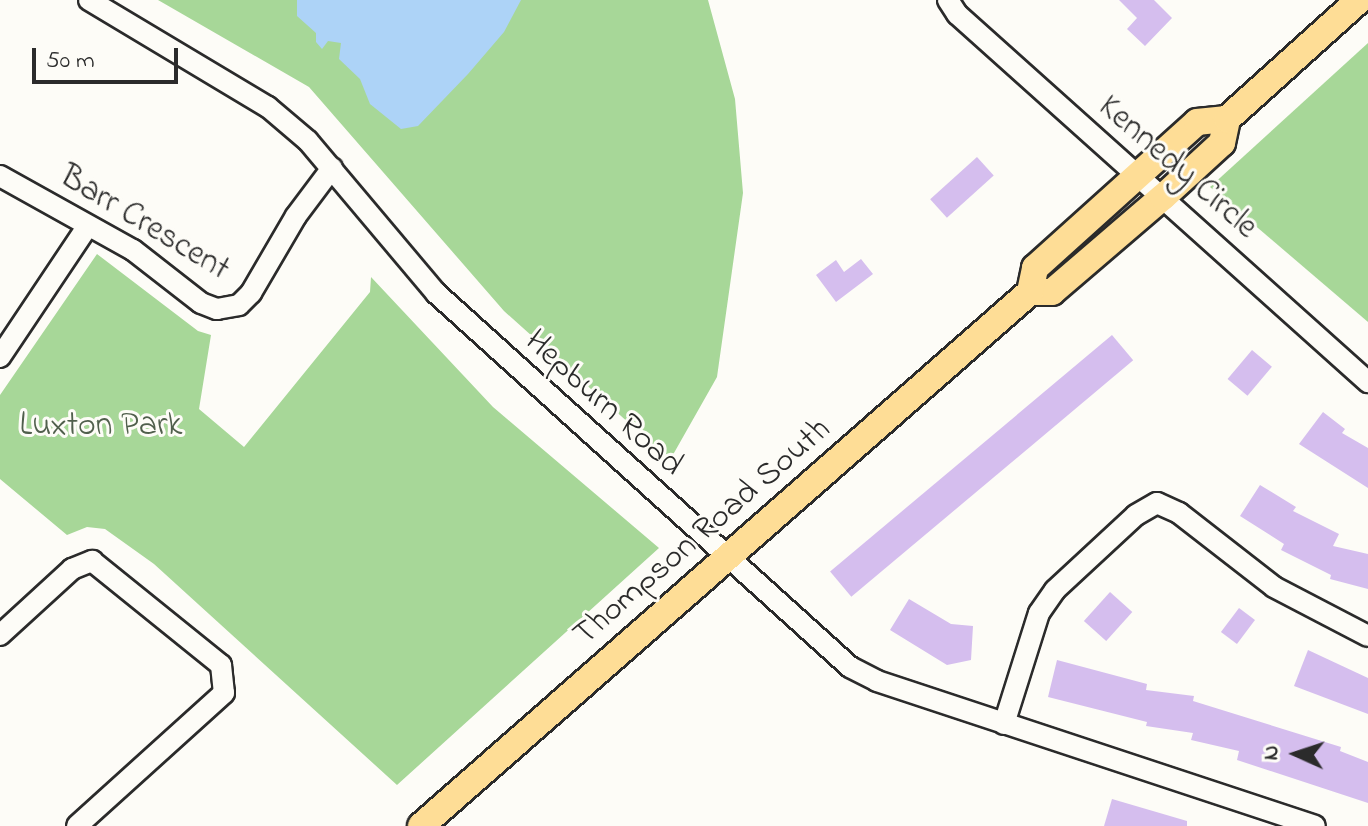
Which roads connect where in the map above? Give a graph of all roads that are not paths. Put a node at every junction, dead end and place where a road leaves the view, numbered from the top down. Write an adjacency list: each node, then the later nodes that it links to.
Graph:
1 (89, 0): 5 (street, Hepburn Road)
2 (948, 0): 6 (street, Kennedy Circle)
3 (1359, 0): 4 (main road, Thompson Road South)
4 (1227, 119): 6 (main road, Thompson Road South); 8 (main road, Thompson Road South)
5 (332, 168): 9 (street, Barr Crescent); 13 (street, Hepburn Road)
6 (1138, 175): 8 (street, Kennedy Circle); 10 (main road, Thompson Road South)
7 (0, 176): 9 (street, Barr Crescent)
8 (1163, 197): 10 (main road, Thompson Road South); 12 (street, Kennedy Circle)
9 (87, 227): 11 (street)
10 (1030, 292): 13 (main road, Thompson Road South)
11 (0, 357)
12 (1368, 382)
13 (729, 559): 16 (street, Hepburn Road); 18 (main road, Thompson Road South)
14 (0, 635): 17 (street)
15 (1368, 636): 16 (street)
16 (1004, 724): 19 (street, Hepburn Road)
17 (77, 826)
18 (421, 826)
19 (1315, 826)

